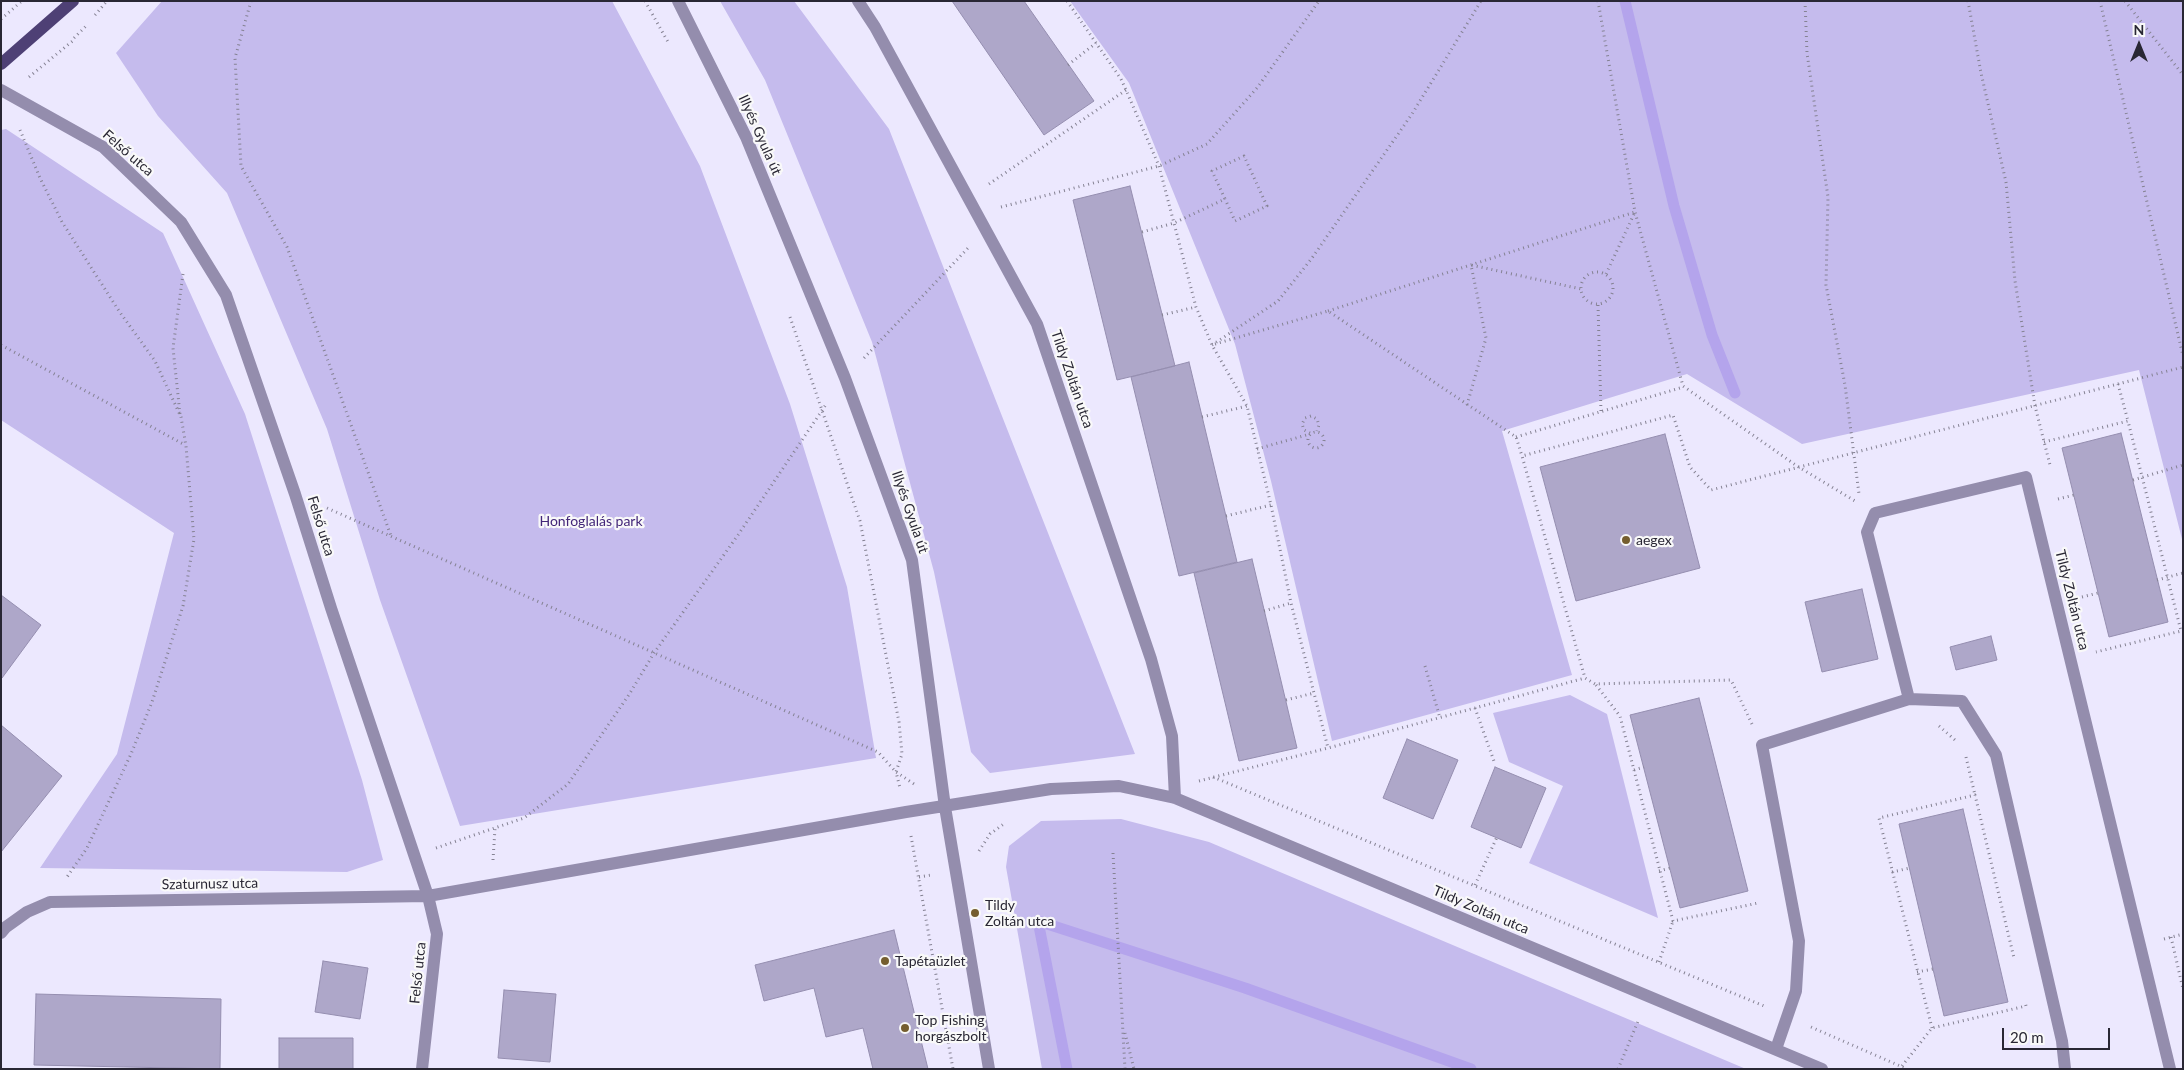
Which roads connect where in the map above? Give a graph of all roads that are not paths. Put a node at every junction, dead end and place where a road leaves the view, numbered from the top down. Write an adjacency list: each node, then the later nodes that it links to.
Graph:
1 (73, 1): 4 (main road)
2 (678, 1): 8 (street, Illyés Gyula út)
3 (858, 1): 7 (street, Tildy Zoltán utca)
4 (1, 64)
5 (5, 92): 10 (street, Felső utca)
6 (1909, 699): 12 (street); 16 (street); 17 (street, Tildy Zoltán utca)
7 (1175, 792): 8 (street, Tildy Zoltán utca); 12 (street, Tildy Zoltán utca)
8 (945, 806): 9 (street, Tildy Zoltán utca); 14 (street, Illyés Gyula út)
9 (906, 812): 10 (street, Szaturnusz utca)
10 (428, 896): 11 (street, Szaturnusz utca); 13 (street, Felső utca)
11 (1, 933)
12 (1776, 1049): 15 (street, Tildy Zoltán utca)
13 (422, 1069)
14 (989, 1069)
15 (1822, 1069)
16 (2064, 1069)
17 (2170, 1069)

